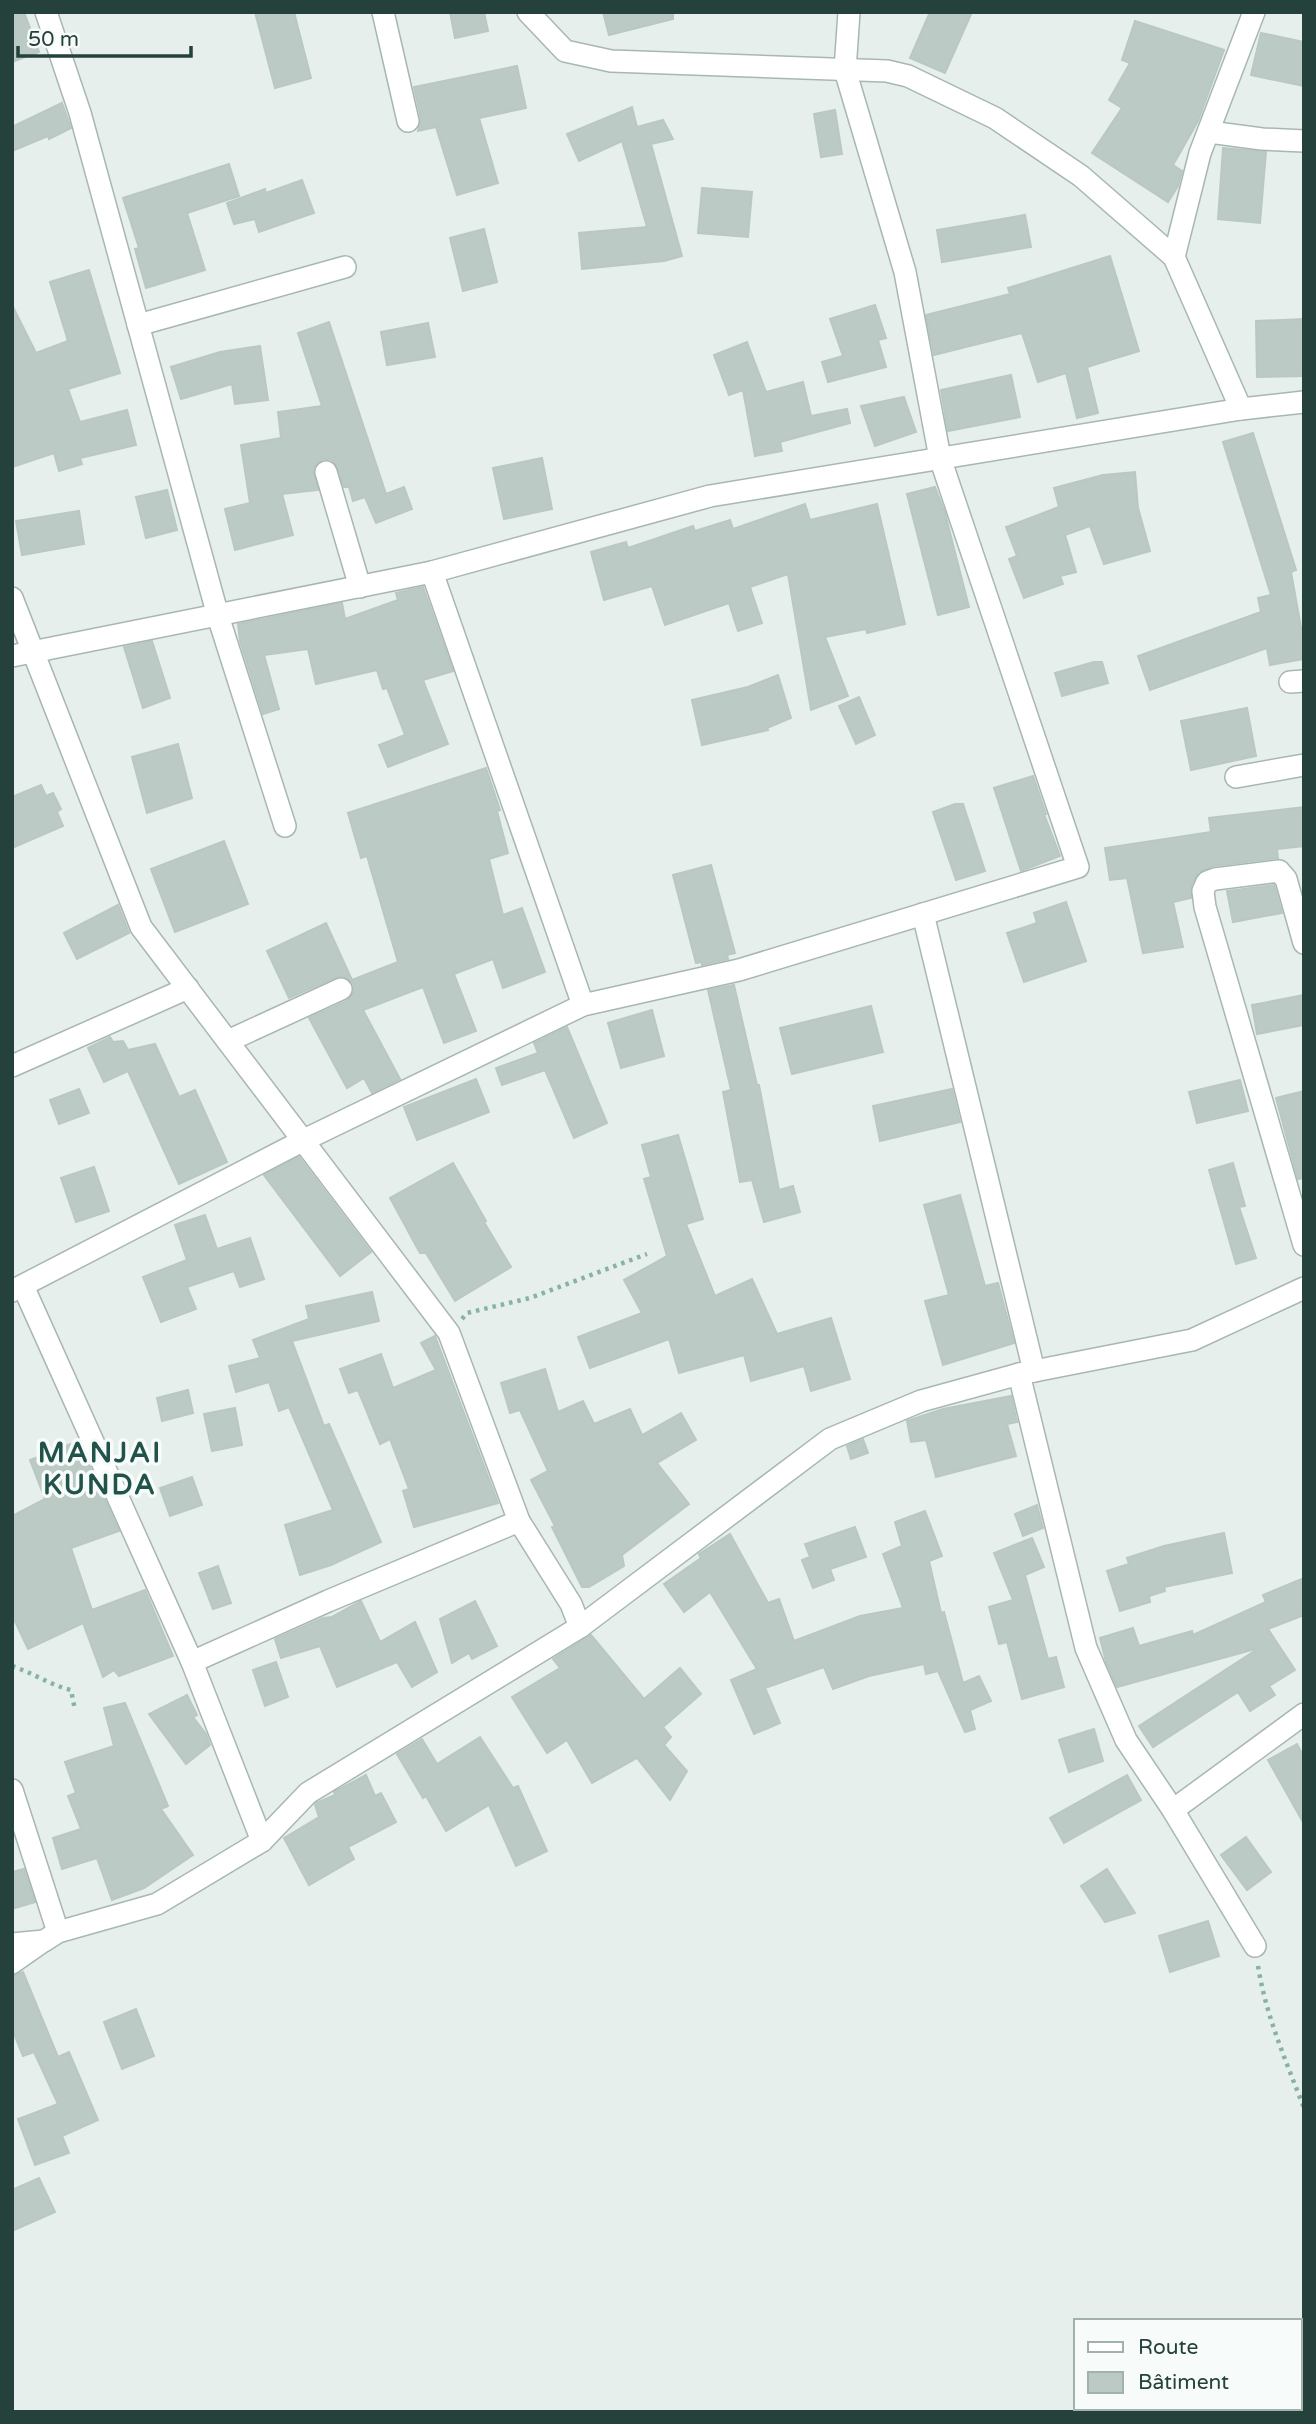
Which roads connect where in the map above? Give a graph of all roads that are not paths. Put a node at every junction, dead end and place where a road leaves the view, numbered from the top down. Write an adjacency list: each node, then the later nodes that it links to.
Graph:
1 (46, 12): 12 (street)
2 (383, 12): 7 (street)
3 (528, 12): 6 (street)
4 (849, 12): 6 (street)
5 (1254, 12): 8 (street)
6 (845, 70): 10 (street); 15 (street)
7 (408, 121)
8 (1209, 132): 9 (street); 10 (street)
9 (1304, 141)
10 (1174, 257): 14 (street)
11 (345, 267): 12 (street)
12 (138, 325): 20 (street)
13 (1304, 402): 14 (street)
14 (1241, 408): 15 (street)
15 (940, 458): 17 (street); 25 (street)
16 (326, 472): 18 (street)
17 (432, 572): 18 (street); 29 (street)
18 (360, 587): 20 (street)
19 (12, 598): 21 (street)
20 (218, 616): 21 (street); 24 (street)
21 (22, 653): 27 (street)
22 (1304, 765): 23 (street)
23 (1236, 777)
24 (285, 826)
25 (923, 914): 29 (street); 36 (street)
26 (1304, 943): 33 (street)
27 (188, 988): 30 (street); 31 (street)
28 (341, 989): 30 (street)
29 (583, 1005): 32 (street)
30 (228, 1041): 32 (street)
31 (12, 1066)
32 (304, 1140): 34 (street); 37 (street)
33 (1304, 1245)
34 (18, 1289): 39 (street)
35 (1304, 1289): 36 (street)
36 (1026, 1373): 38 (street); 42 (street)
37 (519, 1521): 38 (street); 39 (street)
38 (580, 1627): 43 (street)
39 (192, 1662): 43 (street)
40 (1304, 1714): 42 (street)
41 (12, 1790): 44 (street)
42 (1174, 1810): 46 (street)
43 (262, 1841): 44 (street)
44 (51, 1937): 45 (street); 47 (street)
45 (12, 1944)
46 (1255, 1946)
47 (12, 1963)

